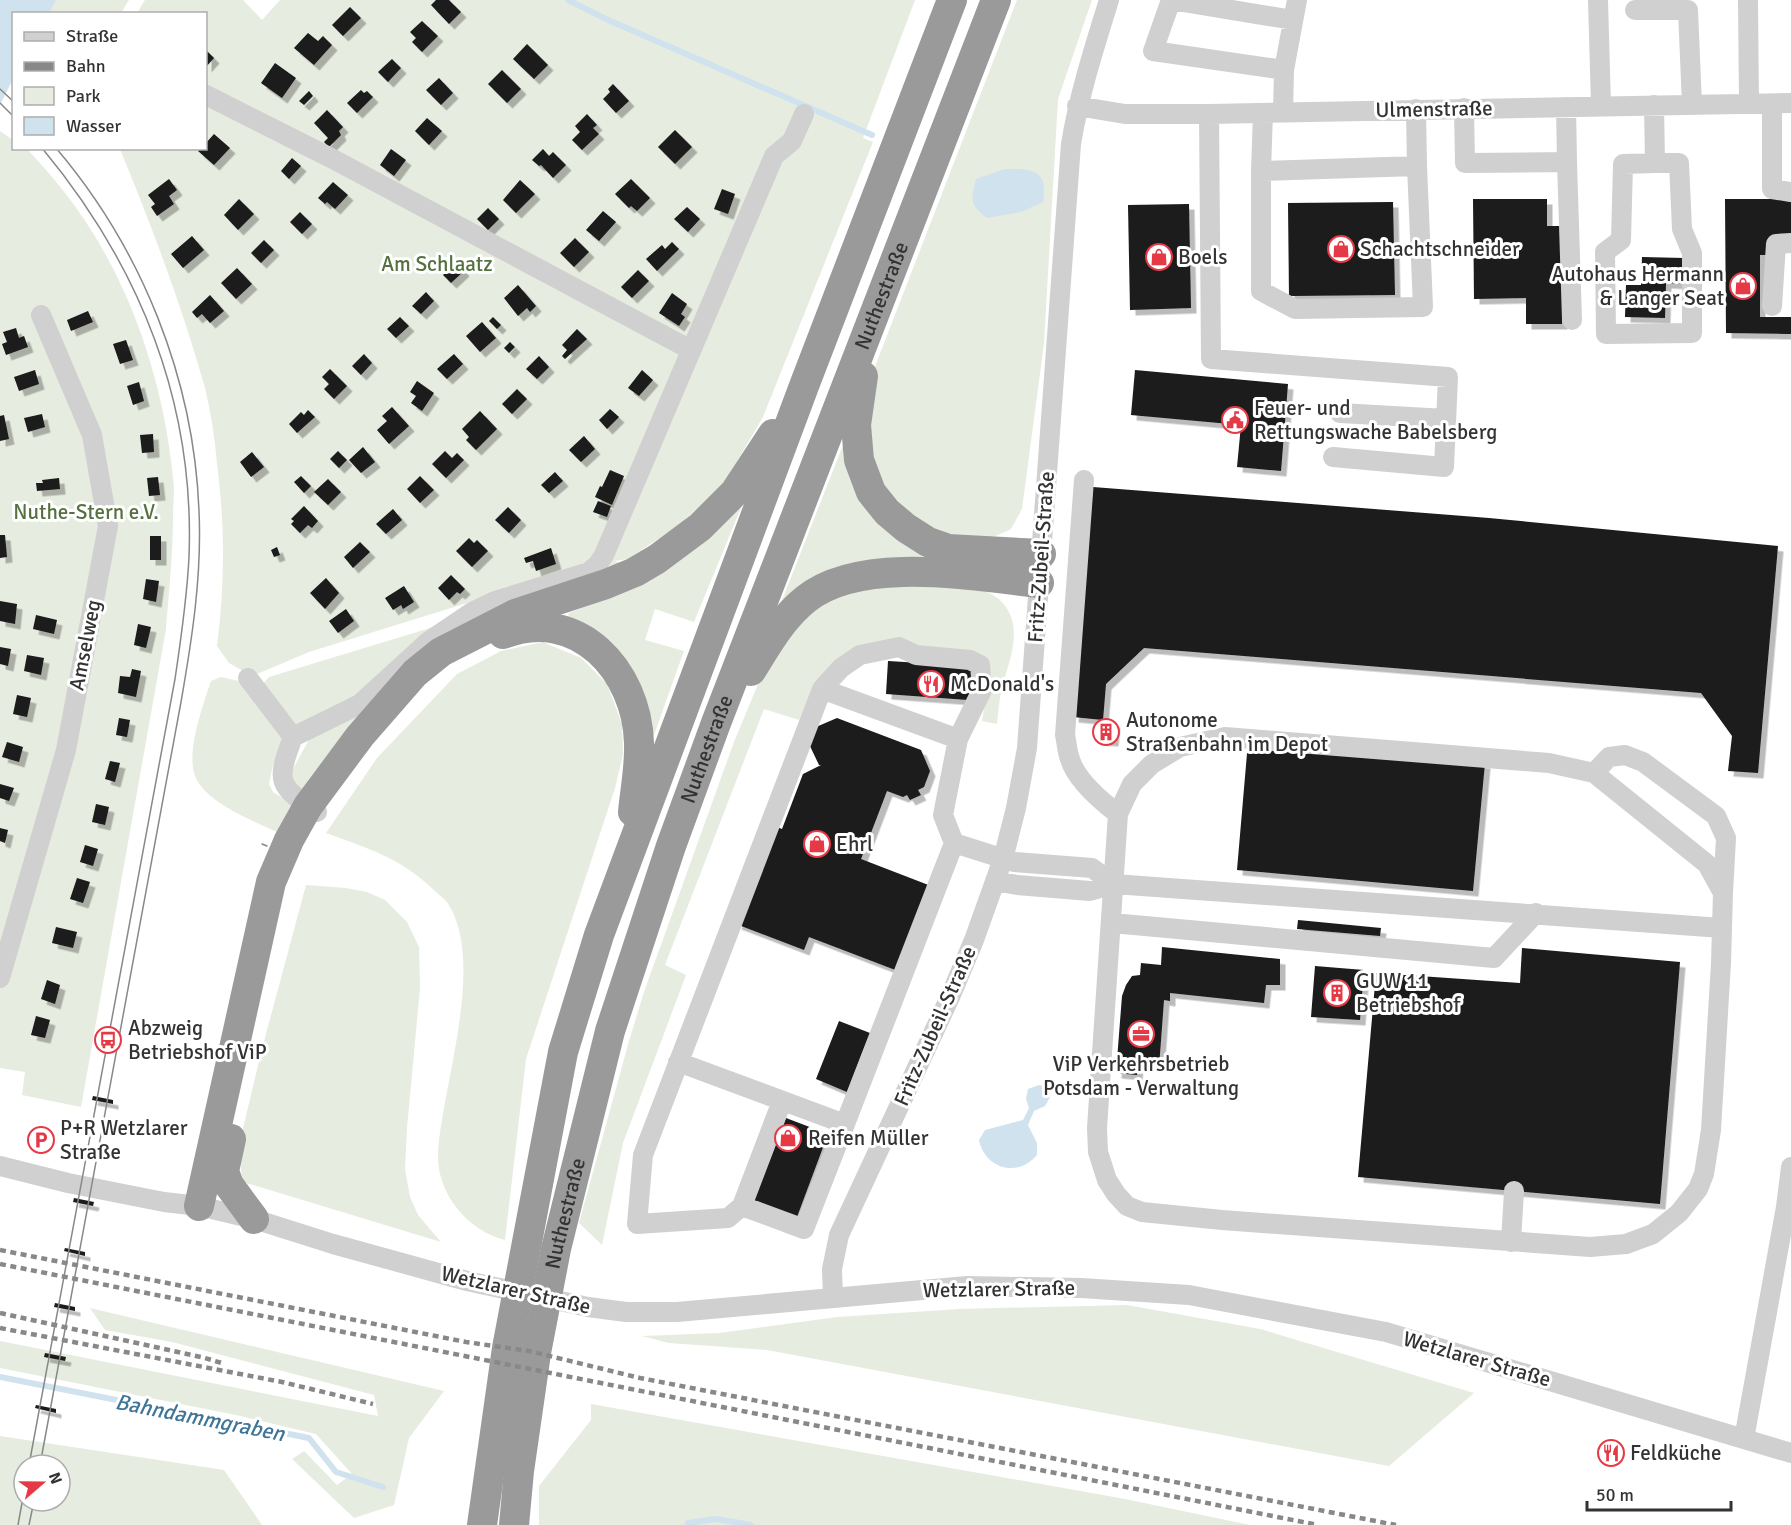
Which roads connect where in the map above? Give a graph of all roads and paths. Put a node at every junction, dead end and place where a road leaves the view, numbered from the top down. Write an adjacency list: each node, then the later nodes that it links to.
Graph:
1 (952, 0): 35 (highway, Nuthestraße)
2 (996, 0): 33 (highway, Nuthestraße)
3 (1110, 0): 16 (street, Fritz-Zubeil-Straße)
4 (1171, 0): 9 (street); 10 (street)
5 (1297, 0): 9 (street)
6 (1599, 0): 17 (street)
7 (1749, 0): 12 (street)
8 (1635, 10): 15 (street)
9 (1293, 20): 10 (street)
10 (1284, 70): 21 (street)
11 (207, 95): 34 (street)
12 (1749, 104): 13 (street, Ulmenstraße); 15 (street, Ulmenstraße)
13 (1781, 104): 28 (street)
14 (1654, 105): 15 (street, Ulmenstraße); 17 (street, Ulmenstraße); 25 (street)
15 (1692, 105)
16 (1077, 106): 23 (street, Ulmenstraße); 40 (street, Fritz-Zubeil-Straße)
17 (1601, 106): 18 (street, Ulmenstraße)
18 (1566, 107): 19 (street, Ulmenstraße); 24 (street)
19 (1464, 108): 20 (street, Ulmenstraße); 24 (street)
20 (1416, 109): 21 (street, Ulmenstraße); 26 (street)
21 (1273, 113): 23 (street, Ulmenstraße); 27 (street)
22 (804, 114): 34 (street)
23 (1209, 114): 37 (street)
24 (1566, 162): 32 (street)
25 (1655, 163): 25 (street)
26 (1417, 166): 27 (street); 27 (street)
27 (1262, 171)
28 (1791, 192)
29 (1791, 243): 30 (street)
30 (1772, 306)
31 (41, 315): 59 (street, Amselweg)
32 (1572, 320)
33 (868, 329): 40 (highway); 44 (highway, Nuthestraße)
34 (691, 350): 45 (street)
35 (804, 386): 48 (highway); 51 (highway, Nuthestraße)
36 (1340, 413): 37 (street)
37 (1446, 419): 38 (street)
38 (1333, 457)
39 (1084, 480): 49 (street)
40 (1041, 554): 41 (street, Fritz-Zubeil-Straße)
41 (1039, 583): 44 (highway); 52 (street, Fritz-Zubeil-Straße)
42 (249, 678): 45 (street)
43 (822, 689): 46 (street); 46 (street); 60 (street)
44 (716, 723): 74 (highway, Nuthestraße)
45 (293, 736): 48 (street)
46 (958, 739): 50 (street)
47 (1594, 773): 49 (street); 55 (street); 55 (street)
48 (314, 810): 51 (highway); 66 (highway); 68 (highway)
49 (1118, 814): 54 (street)
50 (954, 843): 52 (street); 62 (street)
51 (628, 857): 73 (highway, Nuthestraße)
52 (1003, 859): 53 (street, Fritz-Zubeil-Straße); 54 (street)
53 (995, 881): 54 (street); 70 (street, Fritz-Zubeil-Straße)
54 (1114, 884): 56 (street); 57 (street)
55 (1723, 893): 58 (street)
56 (1536, 913): 57 (street); 58 (street)
57 (1113, 923): 69 (street)
58 (1722, 928): 69 (street)
59 (0, 978)
60 (678, 1062): 61 (street); 67 (street)
61 (782, 1101): 62 (street); 67 (street)
62 (845, 1124): 67 (street)
63 (0, 1166): 66 (street, Wetzlarer Straße)
64 (1791, 1167): 71 (street)
65 (1514, 1191): 69 (street)
66 (199, 1206): 68 (street, Wetzlarer Straße)
67 (742, 1206)
68 (254, 1219): 70 (street, Wetzlarer Straße)
69 (1511, 1242)
70 (833, 1298): 71 (street, Wetzlarer Straße)
71 (1743, 1439): 72 (street, Wetzlarer Straße)
72 (1791, 1453)
73 (482, 1525)
74 (514, 1525)

